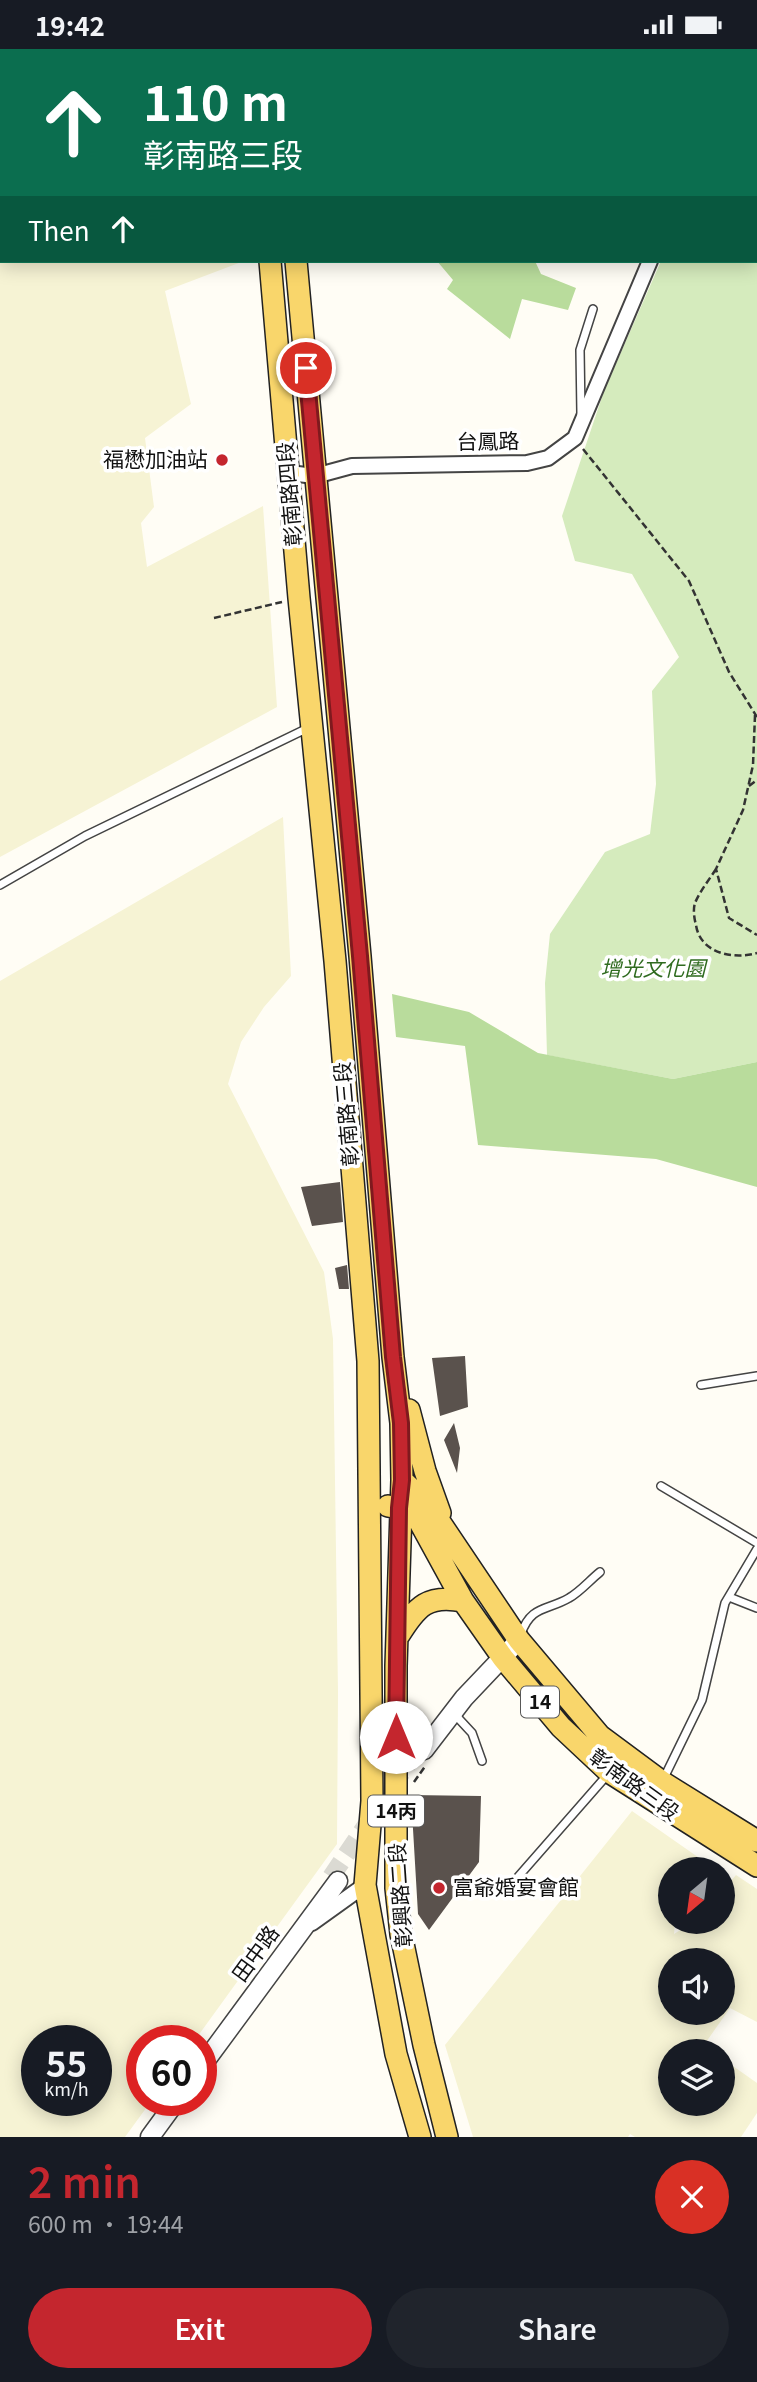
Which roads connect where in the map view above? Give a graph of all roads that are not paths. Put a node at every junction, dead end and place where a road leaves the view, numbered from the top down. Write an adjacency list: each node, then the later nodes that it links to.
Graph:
1 (270, 263): 6 (main road, 彰南路四段)
2 (296, 263): 7 (main road, 彰南路四段)
3 (649, 263): 5 (street)
4 (593, 309): 5 (lane)
5 (581, 422): 7 (street, 台鳳路)
6 (289, 473): 7 (street, 台鳳路); 8 (main road, 彰南路四段)
7 (315, 476): 10 (main road, 彰南路三段)
8 (312, 727): 9 (lane); 15 (main road, 彰南路三段)
9 (0, 885)
10 (393, 1357): 13 (main road, 彰南路三段); 17 (main road)
11 (757, 1376): 12 (lane)
12 (701, 1385)
13 (402, 1480): 15 (main road); 16 (main road, 彰興路二段 / 14丙); 17 (main road, 彰南路三段 / 14)
14 (661, 1486): 18 (lane)
15 (369, 1503): 16 (main road); 37 (main road, 彰興路二段 / 14丙)
16 (399, 1508): 23 (main road, 彰南路三段 / 14); 25 (main road, 彰興路二段 / 14丙)
17 (446, 1532): 26 (main road, 彰南路三段 / 14)
18 (757, 1543)
19 (757, 1549): 20 (lane)
20 (753, 1562): 22 (lane)
21 (600, 1572): 26 (lane)
22 (729, 1597): 24 (lane); 32 (lane)
23 (463, 1601): 25 (main road); 27 (main road, 彰南路三段 / 14)
24 (757, 1608)
25 (398, 1636): 43 (main road, 彰興路二段 / 14丙)
26 (519, 1640): 27 (street); 32 (main road, 彰南路三段 / 14)
27 (503, 1658): 28 (street); 31 (main road, 彰南路三段 / 14)
28 (454, 1710): 29 (street); 30 (lane)
29 (422, 1749)
30 (482, 1761)
31 (609, 1772): 34 (main road, 彰南路三段 / 14); 35 (lane)
32 (662, 1782): 33 (main road, 彰南路三段 / 14)
33 (757, 1841)
34 (757, 1866)
35 (517, 1878)
36 (335, 1879): 38 (street)
37 (365, 1885): 38 (street, 田中路); 42 (main road, 彰興路二段 / 14丙)
38 (300, 1933): 39 (street, 田中路)
39 (217, 2045)
40 (165, 2116): 41 (street)
41 (150, 2137)
42 (420, 2137)
43 (447, 2137)

